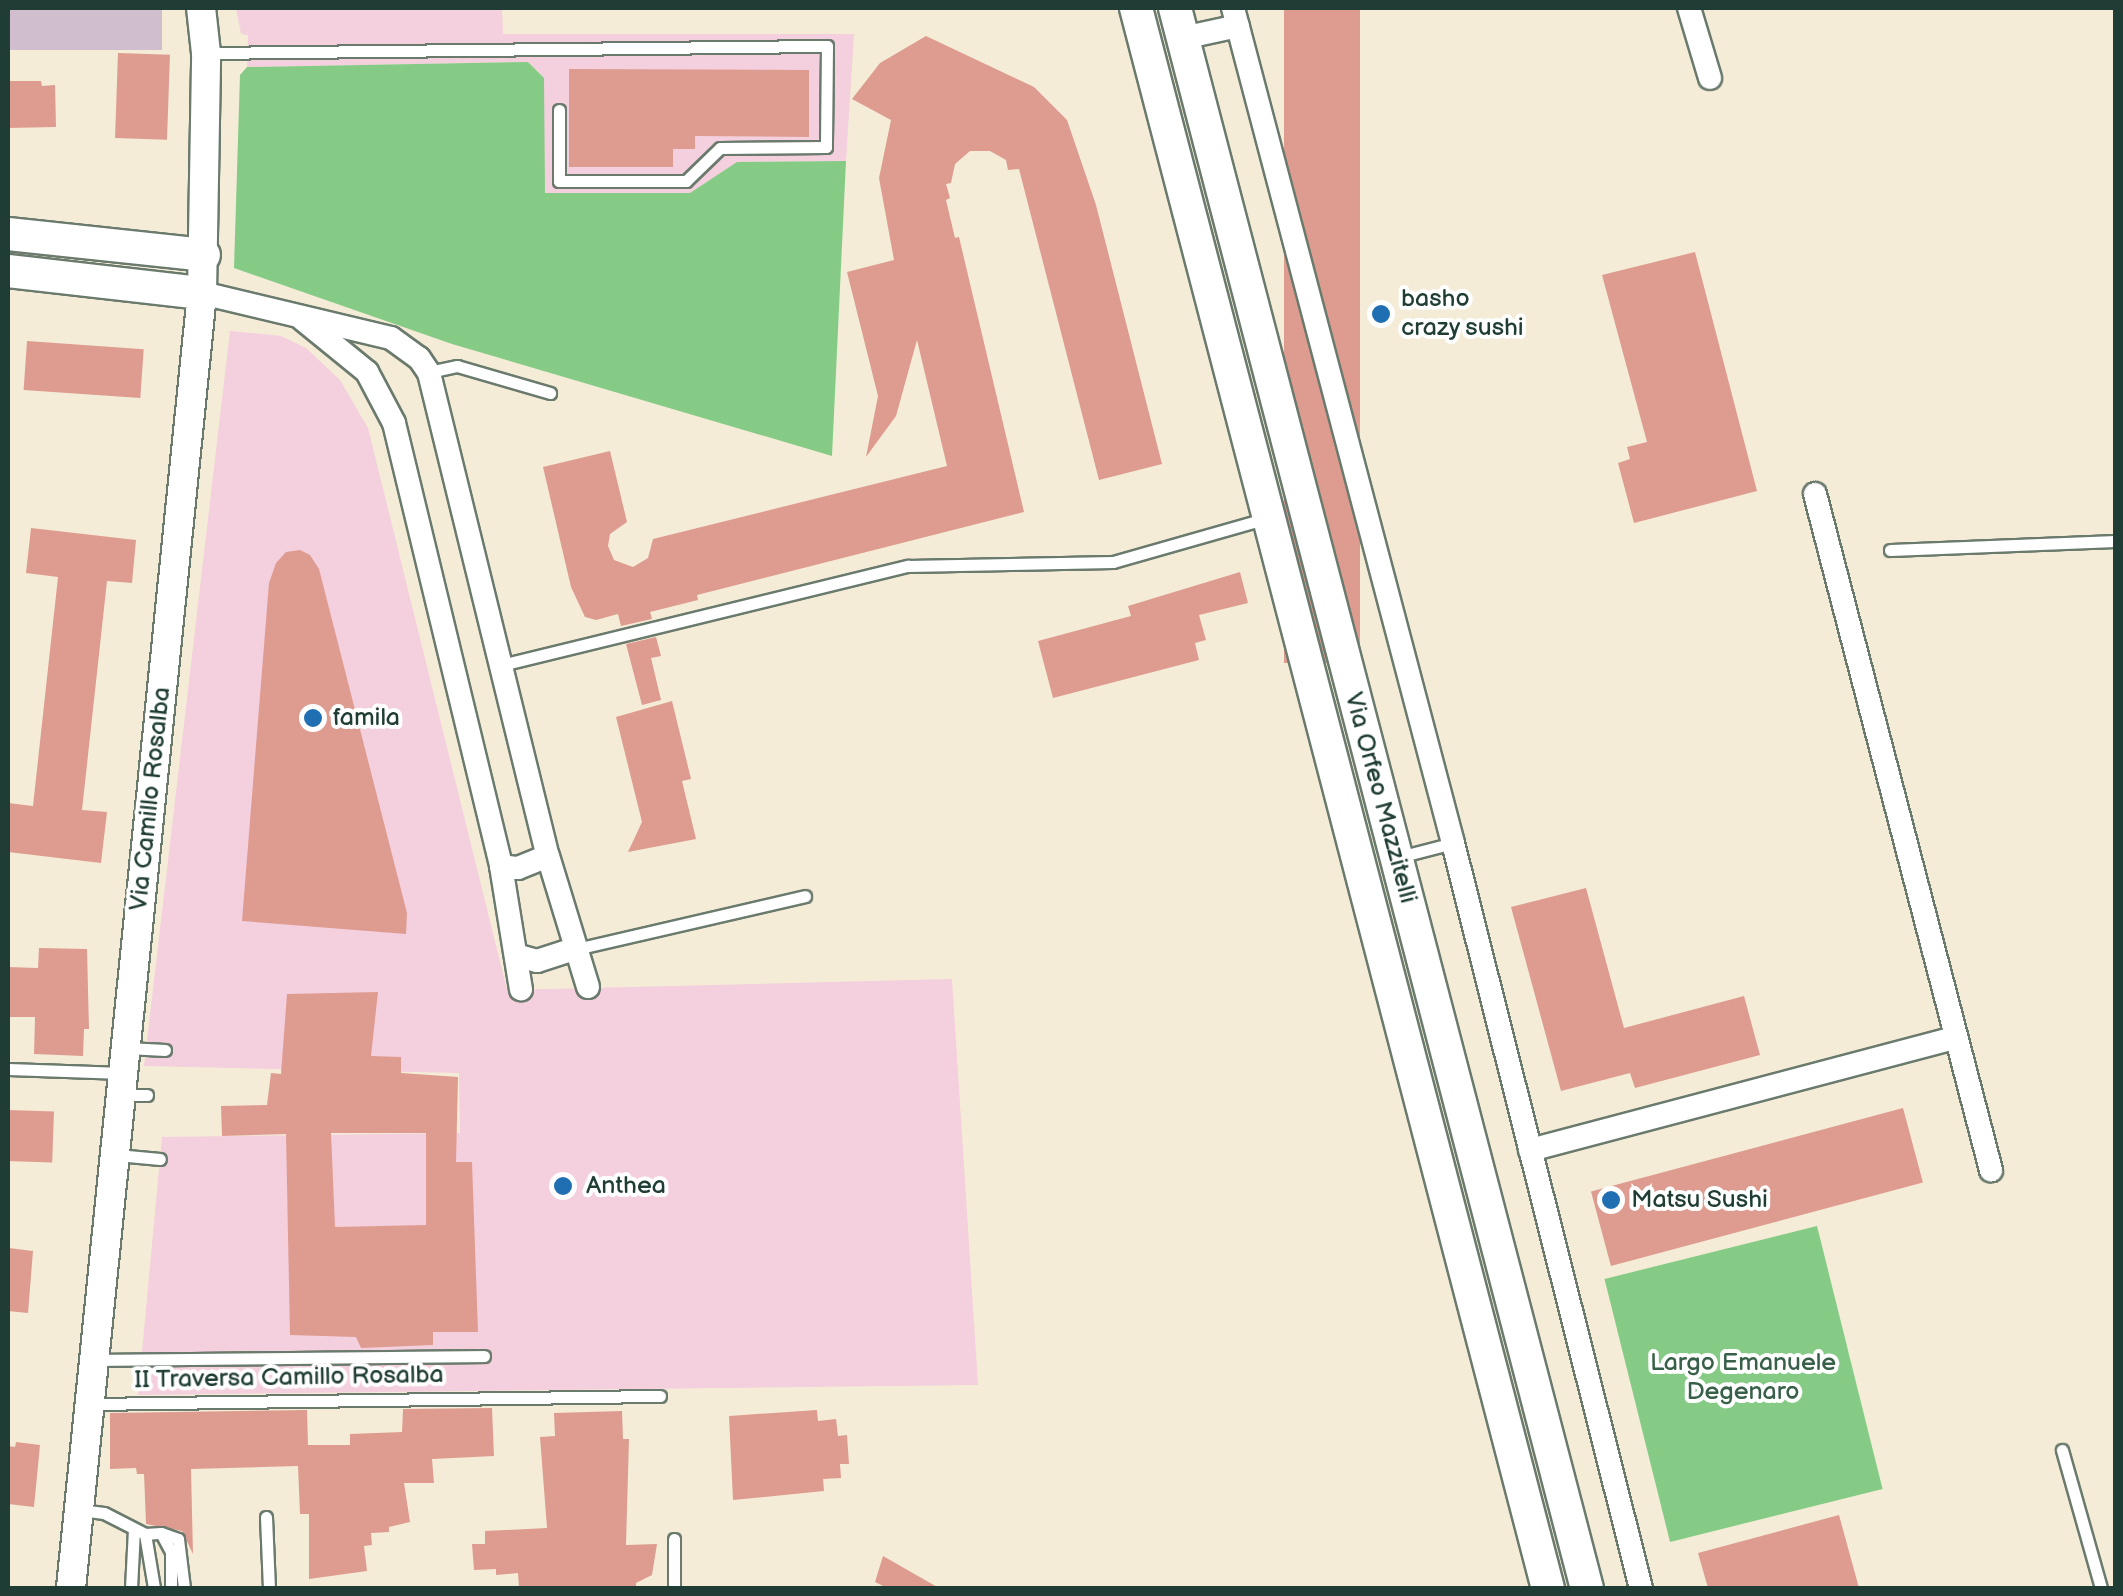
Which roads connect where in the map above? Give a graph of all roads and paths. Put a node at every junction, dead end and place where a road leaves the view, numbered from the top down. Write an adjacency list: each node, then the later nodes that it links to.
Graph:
1 (201, 8): 6 (street, Via Camillo Rosalba)
2 (1136, 8): 17 (main road, Via Orfeo Mazzitelli)
3 (1689, 8): 7 (street)
4 (1235, 17): 5 (street); 28 (street)
5 (1179, 23): 15 (main road, Via Orfeo Mazzitelli)
6 (206, 53): 8 (lane); 10 (street, Via Camillo Rosalba)
7 (1710, 78)
8 (559, 110)
9 (8, 234): 10 (main road)
10 (204, 255): 12 (street, Via Camillo Rosalba)
11 (8, 270): 12 (main road)
12 (202, 292): 13 (street); 40 (street, Via Camillo Rosalba)
13 (302, 319): 14 (street); 22 (street)
14 (429, 372): 16 (lane); 21 (street)
15 (1273, 383): 17 (main road); 18 (main road, Via Orfeo Mazzitelli)
16 (550, 393)
17 (1236, 393): 19 (main road, Via Orfeo Mazzitelli)
18 (1291, 452): 19 (main road); 30 (main road, Via Orfeo Mazzitelli)
19 (1254, 462): 23 (main road, Via Orfeo Mazzitelli)
20 (1814, 494): 37 (street)
21 (461, 503): 22 (street); 26 (street)
22 (418, 513): 27 (street)
23 (1268, 518): 26 (lane); 50 (main road, Via Orfeo Mazzitelli)
24 (2116, 541): 25 (lane)
25 (1890, 550)
26 (501, 665): 27 (street); 29 (street)
27 (457, 676): 31 (street)
28 (1453, 843): 30 (lane); 41 (street)
29 (548, 856): 31 (street); 33 (street)
30 (1395, 858): 48 (main road, Via Orfeo Mazzitelli)
31 (502, 866): 34 (street)
32 (805, 896): 33 (lane)
33 (574, 949): 34 (street); 35 (street)
34 (516, 955): 36 (street)
35 (588, 987)
36 (521, 989)
37 (1955, 1038): 41 (street); 44 (street)
38 (165, 1050): 40 (lane)
39 (8, 1069): 40 (lane)
40 (130, 1078): 42 (street, Via Camillo Rosalba)
41 (1530, 1150): 68 (street)
42 (117, 1156): 43 (lane); 46 (street, Via Camillo Rosalba)
43 (160, 1159)
44 (1991, 1170)
45 (484, 1356): 46 (lane)
46 (96, 1360): 49 (street, Via Camillo Rosalba)
47 (660, 1396): 49 (lane, II Traversa Camillo Rosalba)
48 (1537, 1402): 50 (main road); 52 (main road, Via Orfeo Mazzitelli)
49 (91, 1404): 54 (street, Via Camillo Rosalba)
50 (1501, 1410): 53 (main road, Via Orfeo Mazzitelli)
51 (2062, 1450): 69 (lane)
52 (1556, 1476): 53 (main road); 67 (main road, Via Orfeo Mazzitelli)
53 (1520, 1485): 66 (main road, Via Orfeo Mazzitelli)
54 (80, 1510): 56 (lane); 59 (street, Via Camillo Rosalba)
55 (266, 1517): 64 (lane)
56 (140, 1531): 57 (lane); 60 (lane); 61 (lane)
57 (161, 1533): 62 (lane); 63 (lane)
58 (674, 1539): 65 (lane)
59 (71, 1588)
60 (131, 1588)
61 (154, 1588)
62 (171, 1588)
63 (184, 1588)
64 (270, 1588)
65 (674, 1588)
66 (1548, 1588)
67 (1587, 1588)
68 (1641, 1588)
69 (2100, 1588)

